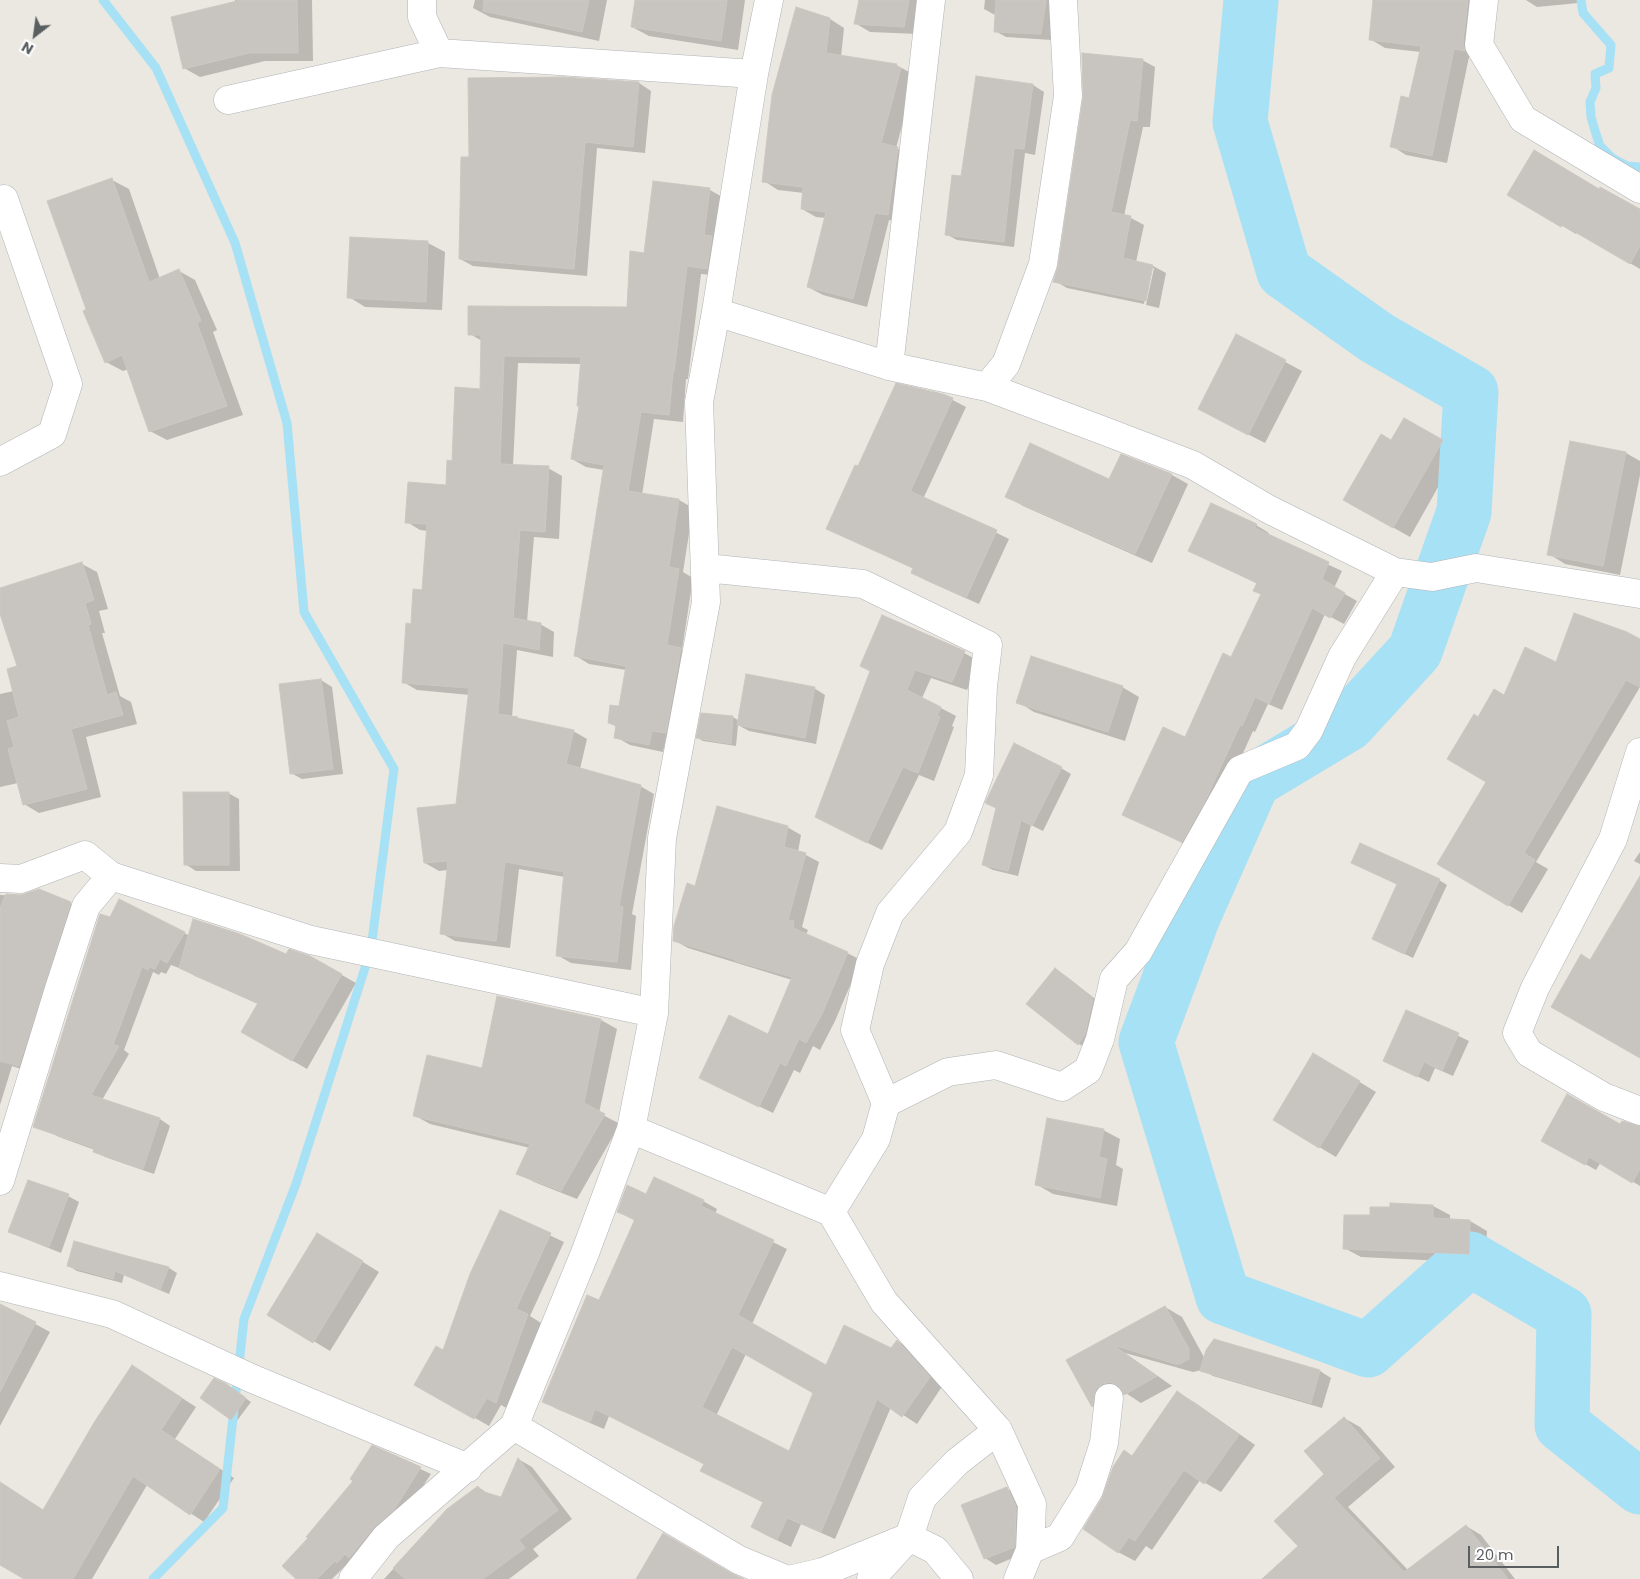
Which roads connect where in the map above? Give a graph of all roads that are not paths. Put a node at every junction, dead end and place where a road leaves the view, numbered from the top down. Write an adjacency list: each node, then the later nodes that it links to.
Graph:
1 (422, 0): 6 (street)
2 (769, 0): 7 (street)
3 (931, 0): 12 (street)
4 (1063, 0): 13 (street)
5 (1484, 0): 9 (street)
6 (439, 54): 7 (street); 8 (street)
7 (754, 74): 11 (street)
8 (228, 100)
9 (1640, 189)
10 (4, 199): 14 (street)
11 (716, 312): 12 (street); 15 (street)
12 (889, 366): 13 (street)
13 (987, 387): 16 (street)
14 (0, 462)
15 (706, 568): 21 (street); 22 (street)
16 (1395, 572): 17 (street); 22 (street)
17 (1640, 594)
18 (1640, 752): 23 (street)
19 (111, 876): 20 (street); 21 (street); 25 (street)
20 (0, 878)
21 (654, 1014): 24 (street)
22 (886, 1103): 26 (street)
23 (1640, 1111)
24 (631, 1129): 26 (street); 29 (street)
25 (0, 1181)
26 (832, 1212): 30 (street)
27 (0, 1286): 31 (street)
28 (1109, 1398): 33 (street)
29 (514, 1426): 31 (street); 35 (street)
30 (998, 1430): 32 (street); 33 (street)
31 (468, 1468): 34 (street)
32 (909, 1537): 36 (street); 37 (street); 38 (street)
33 (1030, 1550): 39 (street)
34 (353, 1579)
35 (784, 1579)
36 (793, 1579)
37 (871, 1579)
38 (959, 1579)
39 (1018, 1579)

